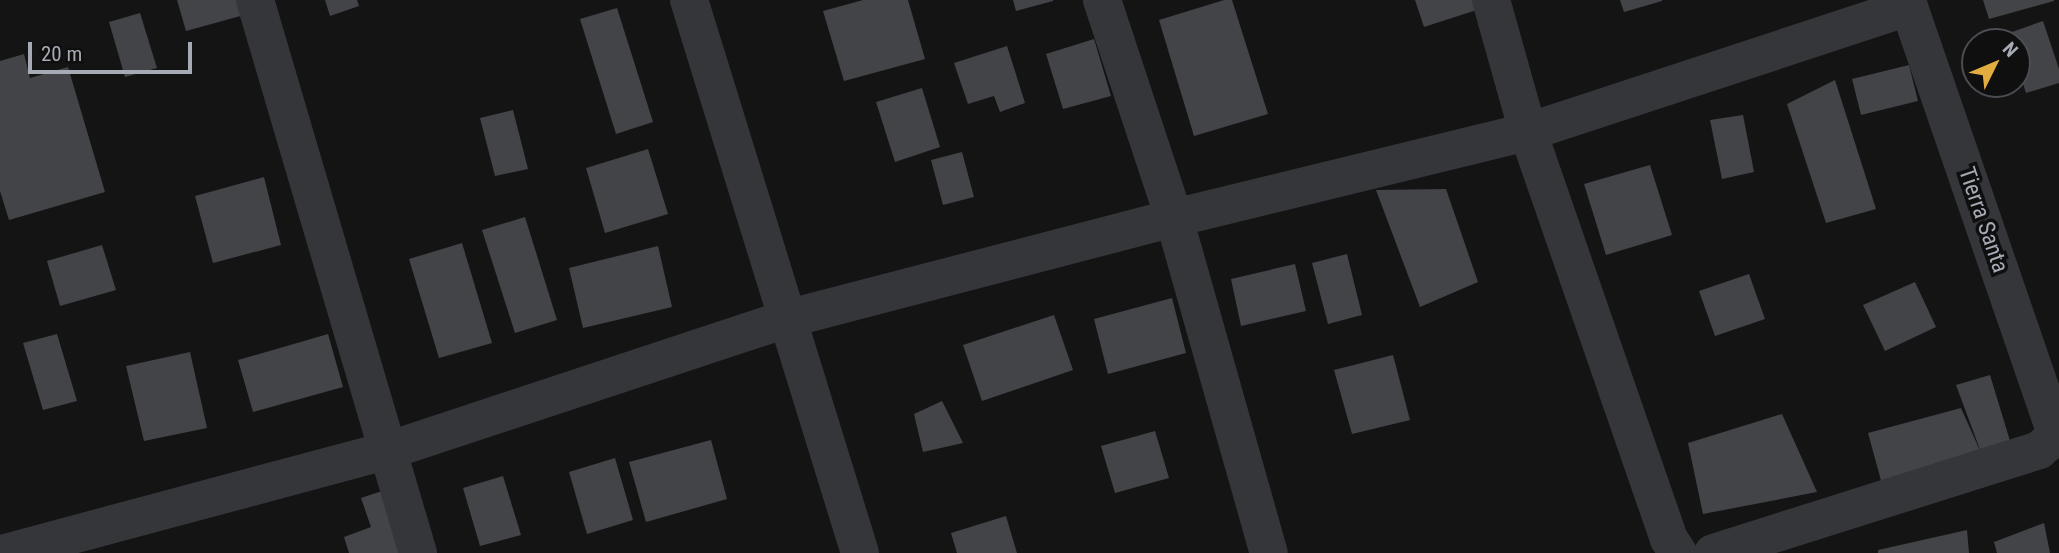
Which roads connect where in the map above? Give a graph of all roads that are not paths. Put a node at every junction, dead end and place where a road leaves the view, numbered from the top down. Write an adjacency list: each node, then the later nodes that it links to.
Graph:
1 (255, 0): 9 (street)
2 (689, 0): 8 (street)
3 (1102, 0): 7 (street)
4 (1491, 0): 6 (street)
5 (1908, 4): 6 (street); 15 (street, Tierra Santa)
6 (1528, 132): 7 (street); 14 (street)
7 (1174, 218): 8 (street); 13 (street)
8 (786, 319): 9 (street); 12 (street)
9 (387, 451): 10 (street); 11 (street)
10 (5, 553)
11 (418, 553)
12 (860, 553)
13 (1269, 553)
14 (1678, 553)
15 (1713, 553)

